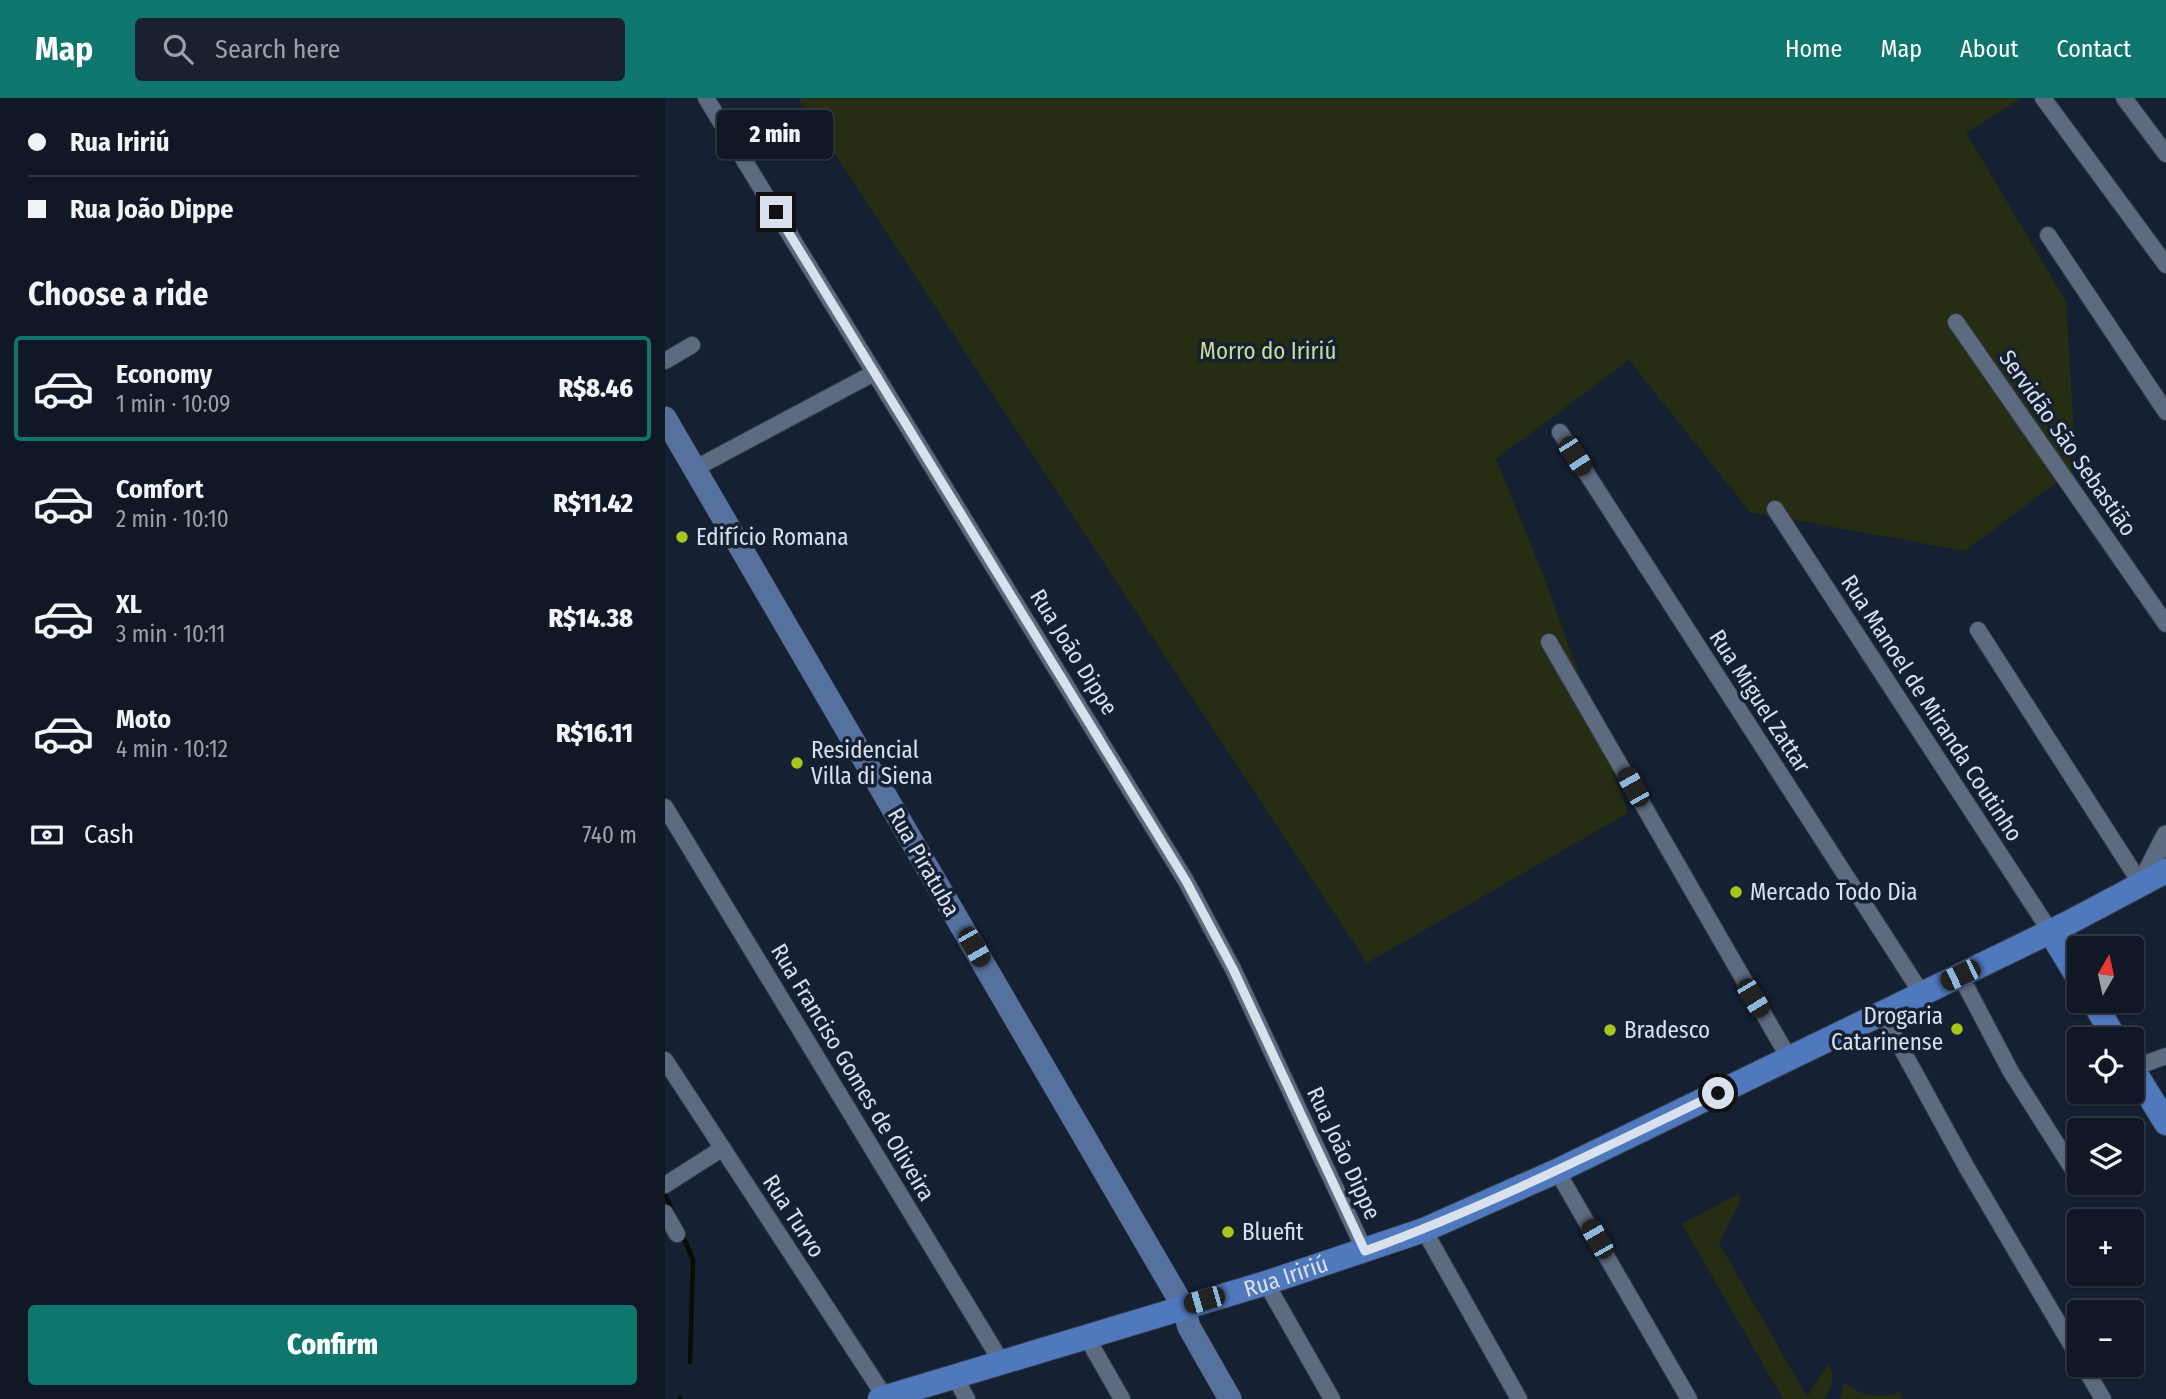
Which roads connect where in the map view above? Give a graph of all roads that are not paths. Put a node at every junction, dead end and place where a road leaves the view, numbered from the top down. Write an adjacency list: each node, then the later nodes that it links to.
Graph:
1 (706, 98): 10 (street, Rua João Dippe)
2 (2043, 98): 6 (street)
3 (2124, 98): 4 (street)
4 (2166, 155)
5 (2048, 235): 11 (street)
6 (2166, 265)
7 (1956, 322): 16 (street, Servidão São Sebastião)
8 (692, 345): 9 (street)
9 (665, 361)
10 (874, 373): 14 (street); 42 (street, Rua João Dippe)
11 (2166, 412)
12 (665, 418): 14 (main road, Rua Piratuba)
13 (1560, 432): 26 (street, Rua Miguel Zattar)
14 (694, 469): 44 (main road, Rua Piratuba)
15 (1775, 509): 23 (street, Rua Manoel de Miranda Coutinho)
16 (2166, 624)
17 (1978, 631): 22 (street)
18 (1549, 642): 29 (street)
19 (665, 807): 47 (street, Rua Franciso Gomes de Oliveira)
20 (2166, 835): 22 (street)
21 (2166, 871): 22 (main road, Rua Iririú)
22 (2141, 884): 23 (main road, Rua Iririú)
23 (2050, 931): 24 (main road); 25 (main road, Rua Iririú)
24 (2067, 959)
25 (1960, 975): 26 (main road, Rua Iririú); 36 (street)
26 (1922, 994): 27 (main road, Rua Iririú)
27 (1882, 1013): 29 (main road, Rua Iririú); 46 (street)
28 (2166, 1056): 31 (street)
29 (1789, 1058): 37 (main road, Rua Iririú)
30 (665, 1060): 32 (street, Rua Turvo)
31 (2144, 1063)
32 (671, 1083): 35 (street, Rua Turvo)
33 (2144, 1087): 34 (main road)
34 (2166, 1123)
35 (723, 1148): 38 (street); 50 (street, Rua Turvo)
36 (2067, 1160)
37 (1557, 1171): 40 (main road, Rua Iririú); 56 (street)
38 (665, 1185)
39 (665, 1213): 41 (street)
40 (1424, 1230): 42 (main road, Rua Iririú); 55 (street)
41 (677, 1234)
42 (1365, 1251): 43 (main road, Rua Iririú)
43 (1266, 1283): 44 (main road, Rua Iririú); 54 (street)
44 (1183, 1306): 45 (main road, Rua Iririú); 53 (main road, Rua Piratuba)
45 (1086, 1336): 47 (main road, Rua Iririú); 52 (street)
46 (2067, 1338)
47 (1001, 1361): 48 (main road, Rua Iririú)
48 (954, 1376): 50 (main road, Rua Iririú); 51 (street)
49 (2090, 1377): 57 (street)
50 (883, 1398)
51 (967, 1399)
52 (1122, 1399)
53 (1230, 1399)
54 (1332, 1399)
55 (1519, 1399)
56 (1689, 1399)
57 (2103, 1399)

